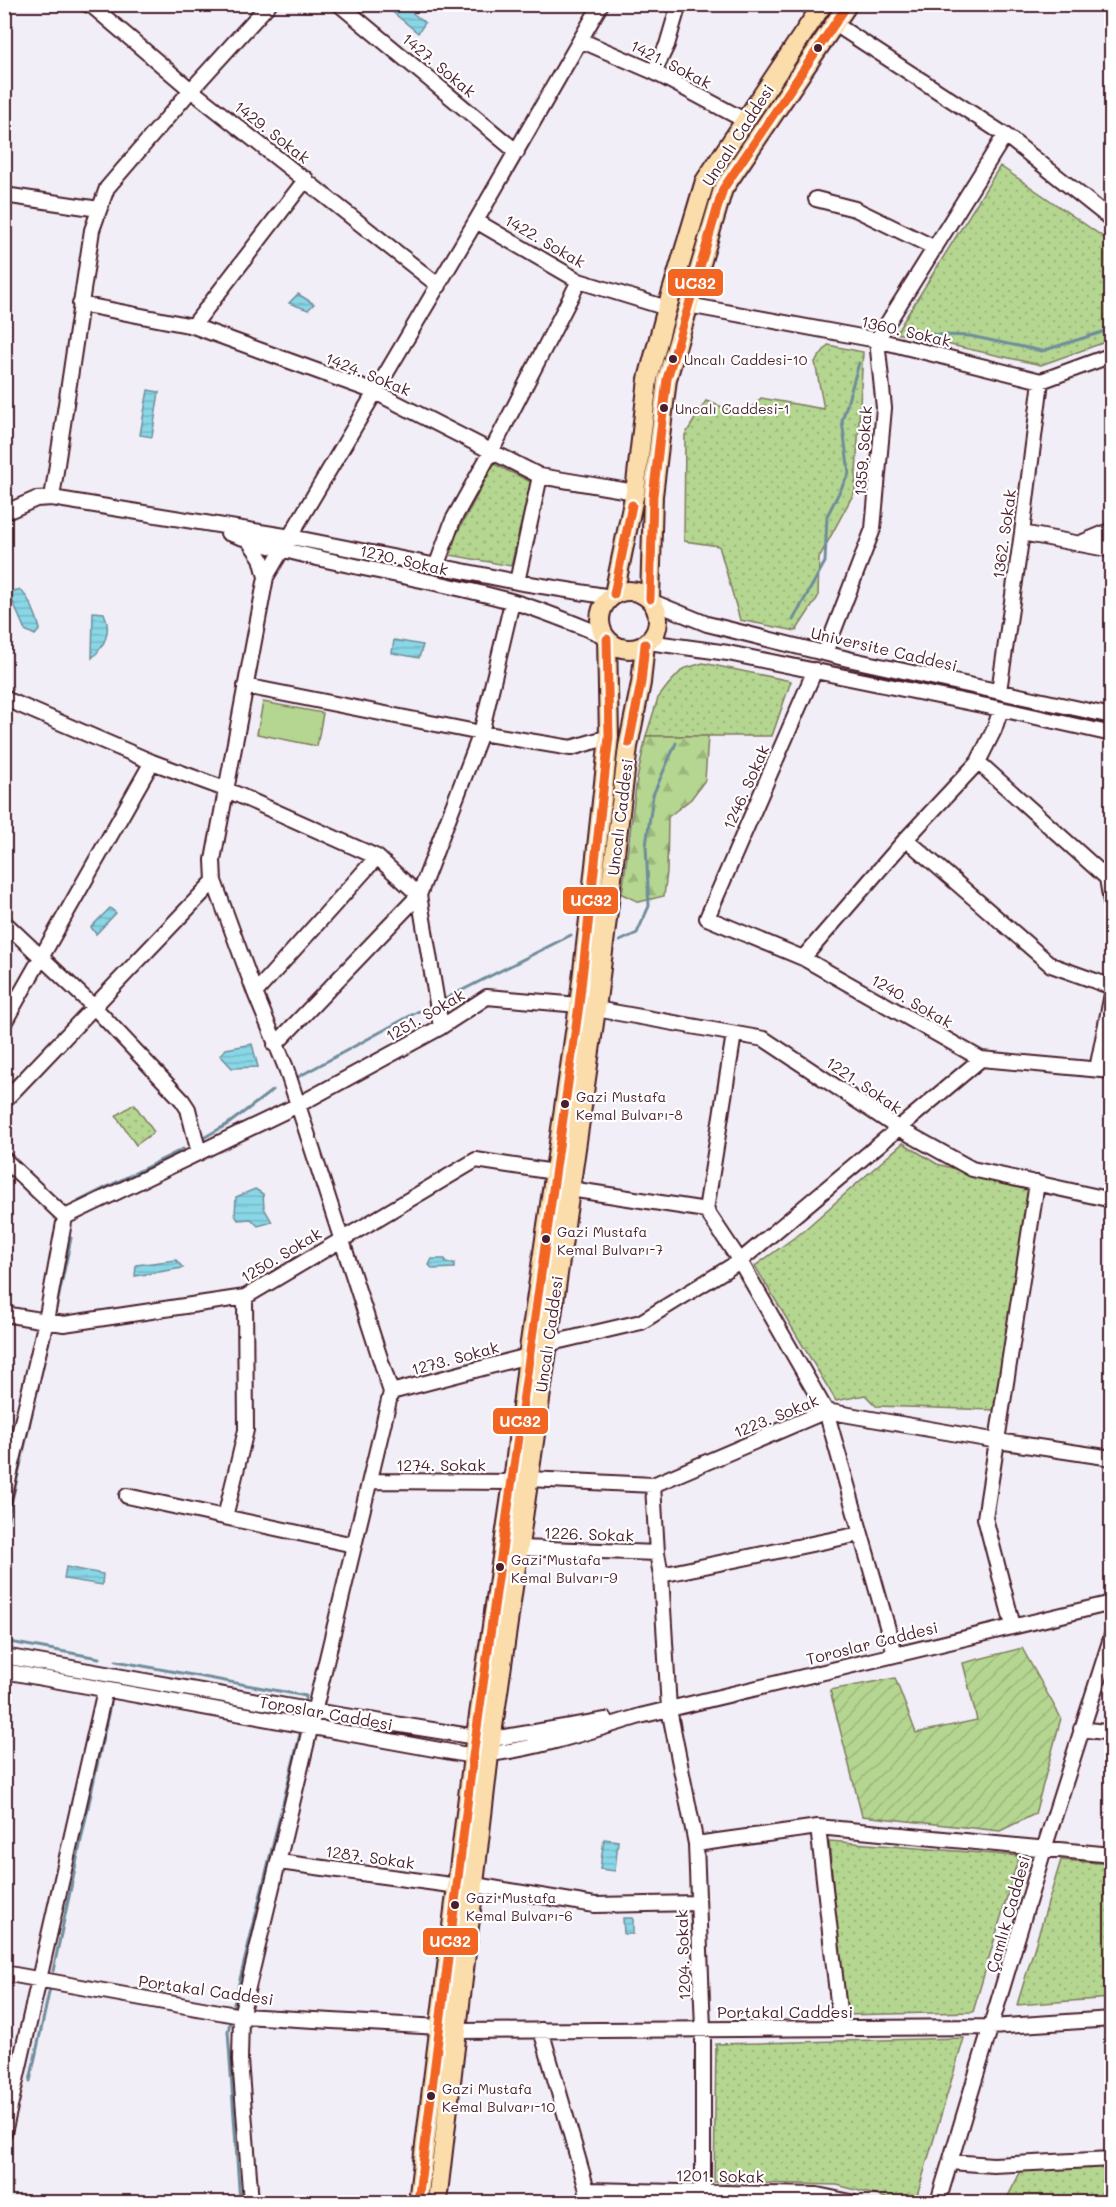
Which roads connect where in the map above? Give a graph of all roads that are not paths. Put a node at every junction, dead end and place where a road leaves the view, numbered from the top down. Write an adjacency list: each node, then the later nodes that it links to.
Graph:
1 (86, 4): 11 (street, 1429. Sokak)
2 (269, 4): 11 (street)
3 (339, 4): 14 (street, 1427. Sokak)
4 (601, 4): 9 (street)
5 (679, 4): 10 (street)
6 (823, 4): 12 (main road, Uncalı Caddesi)
7 (848, 4): 8 (main road, Uncalı Caddesi)
8 (835, 24): 13 (street); 25 (main road, Uncalı Caddesi)
9 (580, 40): 10 (street, 1421. Sokak); 14 (street)
10 (654, 72): 12 (street, 1421. Sokak)
11 (191, 90): 15 (street, 1429. Sokak); 18 (street)
12 (746, 121): 26 (main road, Uncalı Caddesi)
13 (1005, 135): 19 (street); 21 (street)
14 (517, 152): 20 (street)
15 (306, 179): 23 (street, 1429. Sokak); 27 (street)
16 (4, 195): 18 (street)
17 (816, 199): 21 (street)
18 (99, 209): 24 (street)
19 (1112, 220)
20 (476, 221): 22 (street, 1422. Sokak); 23 (street)
21 (935, 248): 28 (street)
22 (579, 281): 26 (street, 1422. Sokak); 32 (street)
23 (439, 286): 31 (street)
24 (80, 304): 27 (street, 1424. Sokak); 35 (street)
25 (688, 305): 28 (street, 1360. Sokak); 49 (main road, Uncalı Caddesi)
26 (667, 308): 34 (main road, Uncalı Caddesi)
27 (193, 326): 31 (street, 1424. Sokak)
28 (877, 340): 30 (street, 1360. Sokak); 53 (street, 1359. Sokak)
29 (1112, 355): 30 (street)
30 (1041, 381): 39 (street, 1362. Sokak)
31 (375, 393): 32 (street, 1424. Sokak); 40 (street)
32 (492, 450): 33 (street, 1424. Sokak); 45 (street)
33 (540, 476): 34 (street, 1424. Sokak); 47 (street)
34 (635, 492): 48 (main road, Uncalı Caddesi)
35 (52, 498): 36 (street, 1270. Sokak); 37 (street, 1270. Sokak)
36 (4, 513)
37 (195, 522): 40 (street, 1270. Sokak); 41 (street, 1270. Sokak)
38 (1112, 530): 42 (street)
39 (1022, 533): 42 (street); 56 (street, 1362. Sokak)
40 (291, 537): 43 (street); 45 (street, 1270. Sokak)
41 (249, 541): 43 (street, 1270. Sokak); 46 (street)
42 (1078, 544): 44 (street)
43 (283, 550): 46 (street); 50 (street, 1270. Sokak)
44 (1112, 550)
45 (436, 567): 47 (street, 1270. Sokak)
46 (266, 577): 55 (street)
47 (517, 582): 48 (street, 1270. Sokak)
48 (613, 596): 49 (main road); 51 (main road)
49 (652, 601): 52 (main road); 53 (street, Universite Caddesi)
50 (512, 602): 51 (street, 1270. Sokak); 60 (street)
51 (606, 637): 52 (main road); 62 (main road, Uncalı Caddesi)
52 (647, 643): 54 (street, Universite Caddesi); 79 (main road, Uncalı Caddesi)
53 (825, 653): 56 (street, Universite Caddesi)
54 (815, 670): 58 (street, Universite Caddesi); 71 (street, 1246. Sokak)
55 (245, 686): 60 (street); 65 (street)
56 (999, 691): 59 (street, Universite Caddesi)
57 (4, 696): 63 (street)
58 (1001, 708): 61 (street, Universite Caddesi); 64 (street)
59 (1112, 717)
60 (481, 733): 62 (street); 69 (street)
61 (1112, 734)
62 (609, 737): 79 (main road, Uncalı Caddesi)
63 (152, 762): 65 (street); 73 (street)
64 (978, 762): 66 (street); 70 (street)
65 (225, 789): 67 (street); 68 (street)
66 (906, 839): 74 (street); 75 (street)
67 (377, 857): 69 (street); 76 (street)
68 (214, 881): 76 (street); 78 (street)
69 (419, 896): 81 (street); 83 (street)
70 (1112, 908)
71 (707, 918): 74 (street, 1240. Sokak)
72 (4, 922): 73 (street)
73 (43, 957): 78 (street); 80 (street)
74 (803, 958): 84 (street, 1240. Sokak)
75 (1112, 987)
76 (255, 993): 83 (street)
77 (1112, 994): 85 (street)
78 (94, 1007): 86 (street); 89 (street)
79 (587, 1007): 81 (street, 1251. Sokak); 82 (street, 1221. Sokak); 91 (main road, Uncalı Caddesi); 93 (main road, Uncalı Caddesi)
80 (4, 1023)
81 (441, 1027): 87 (street, 1251. Sokak)
82 (734, 1034): 88 (street, 1221. Sokak); 95 (street)
83 (275, 1045): 87 (street)
84 (981, 1059): 85 (street, 1240. Sokak); 88 (street)
85 (1104, 1070)
86 (4, 1101)
87 (298, 1105): 89 (street); 97 (street)
88 (898, 1128): 92 (street, 1221. Sokak); 98 (street)
89 (199, 1153): 96 (street)
90 (4, 1159): 96 (street)
91 (554, 1172): 97 (street, 1250. Sokak); 103 (main road, Uncalı Caddesi)
92 (1037, 1183): 94 (street, 1221. Sokak); 106 (street)
93 (570, 1189): 95 (street); 102 (main road, Uncalı Caddesi)
94 (1112, 1200)
95 (706, 1210): 98 (street)
96 (66, 1217): 101 (street)
97 (342, 1238): 99 (street, 1250. Sokak); 104 (street)
98 (740, 1261): 102 (street); 105 (street)
99 (245, 1297): 101 (street, 1250. Sokak); 113 (street)
100 (4, 1314): 101 (street, 1250. Sokak)
101 (46, 1321): 112 (street)
102 (547, 1344): 108 (main road, Uncalı Caddesi)
103 (528, 1356): 104 (street, 1273. Sokak); 108 (main road, Uncalı Caddesi)
104 (392, 1392): 109 (street)
105 (826, 1411): 106 (street, 1223. Sokak); 110 (street, 1223. Sokak); 114 (street)
106 (998, 1441): 107 (street, 1223. Sokak); 120 (street)
107 (1112, 1458)
108 (520, 1480): 109 (street, 1274. Sokak); 110 (street, 1223. Sokak); 116 (main road, Uncalı Caddesi); 131 (main road, Uncalı Caddesi)
109 (370, 1481): 115 (street)
110 (653, 1485): 117 (street, 1204. Sokak)
111 (127, 1496): 113 (street)
112 (4, 1498)
113 (225, 1517): 115 (street)
114 (860, 1534): 118 (street); 122 (street)
115 (354, 1545): 127 (street)
116 (520, 1548): 117 (street, 1226. Sokak); 131 (main road, Uncalı Caddesi)
117 (657, 1552): 118 (street, 1204. Sokak)
118 (661, 1575): 126 (street, 1204. Sokak)
119 (1112, 1603): 120 (street, Toroslar Caddesi)
120 (1013, 1626): 122 (street, Toroslar Caddesi)
121 (1112, 1635): 129 (street, Çamlık Caddesi)
122 (895, 1654): 126 (street, Toroslar Caddesi)
123 (4, 1656): 127 (street, Toroslar Caddesi)
124 (4, 1671): 125 (street, Toroslar Caddesi)
125 (105, 1690): 128 (street, Toroslar Caddesi); 140 (street)
126 (669, 1709): 131 (street, Toroslar Caddesi); 133 (street, 1204. Sokak)
127 (314, 1711): 128 (street); 131 (street, Toroslar Caddesi)
128 (310, 1728): 131 (street, Toroslar Caddesi); 136 (street)
129 (1081, 1729): 130 (street); 134 (street, Çamlık Caddesi)
130 (1112, 1733)
131 (483, 1747): 137 (main road)
132 (818, 1827): 133 (street); 134 (street); 144 (street)
133 (696, 1844): 138 (street, 1204. Sokak)
134 (1044, 1849): 135 (street); 143 (street, Çamlık Caddesi)
135 (1112, 1854)
136 (279, 1862): 137 (street, 1287. Sokak); 141 (street)
137 (466, 1885): 138 (street, 1287. Sokak); 145 (main road)
138 (698, 1903): 146 (street, 1204. Sokak)
139 (4, 1973): 140 (street, Portakal Caddesi)
140 (38, 1979): 141 (street, Portakal Caddesi); 148 (street)
141 (242, 2016): 145 (street, Portakal Caddesi); 154 (street)
142 (1112, 2019): 143 (street, Portakal Caddesi)
143 (991, 2027): 144 (street, Portakal Caddesi); 150 (street, Çamlık Caddesi)
144 (841, 2028): 146 (street, Portakal Caddesi)
145 (449, 2029): 147 (street, Portakal Caddesi); 155 (main road); 156 (main road)
146 (703, 2029): 147 (street, Portakal Caddesi); 152 (street, 1204. Sokak)
147 (541, 2030): 151 (street)
148 (4, 2133)
149 (1112, 2159): 150 (street)
150 (950, 2162): 158 (street, Çamlık Caddesi)
151 (586, 2196): 152 (street, 1201. Sokak)
152 (703, 2197): 153 (street, 1201. Sokak)
153 (817, 2199): 157 (street, 1201. Sokak)
154 (251, 2202)
155 (418, 2202)
156 (438, 2202)
157 (851, 2202)
158 (938, 2202)

